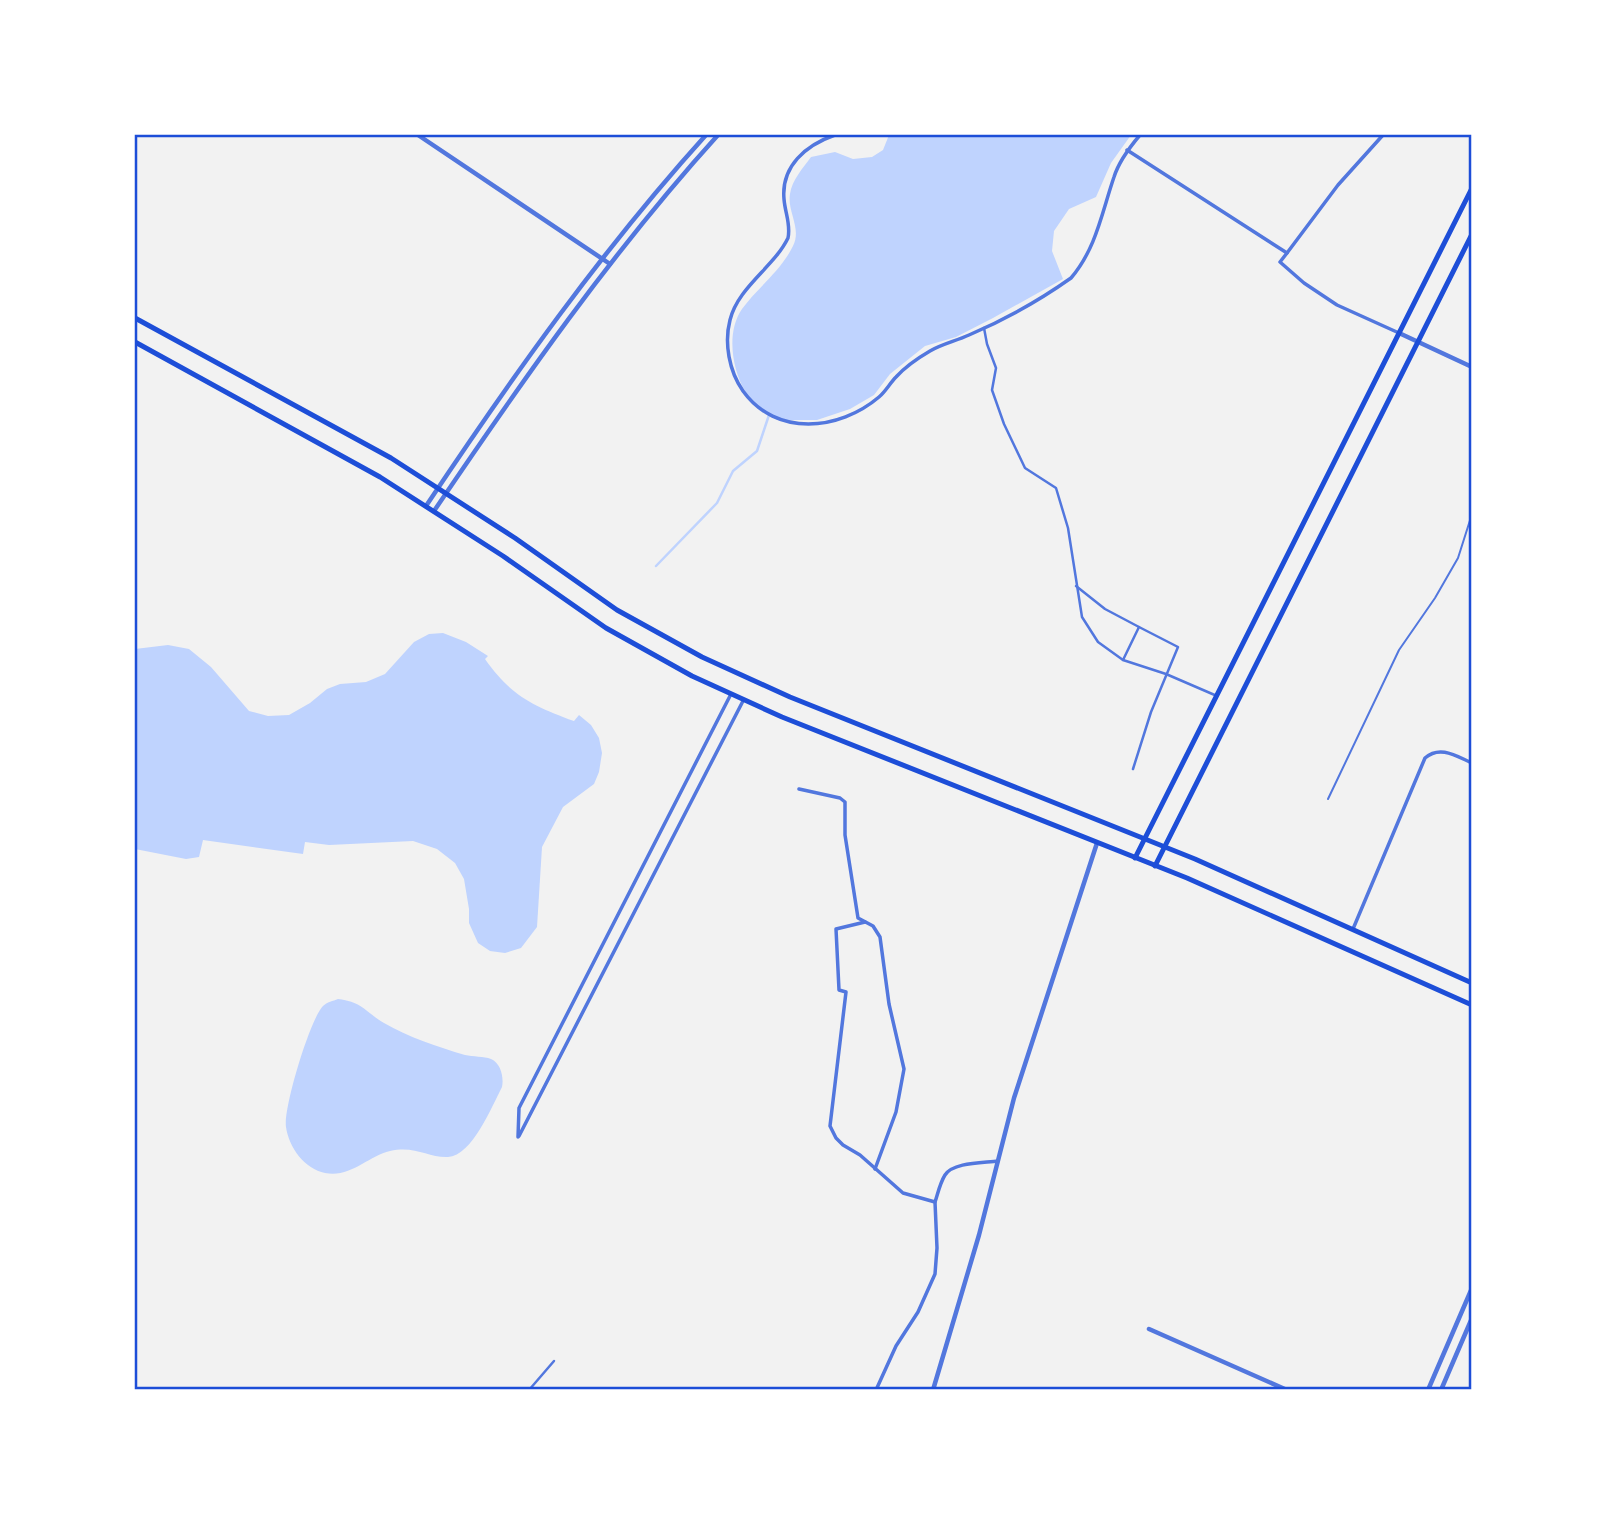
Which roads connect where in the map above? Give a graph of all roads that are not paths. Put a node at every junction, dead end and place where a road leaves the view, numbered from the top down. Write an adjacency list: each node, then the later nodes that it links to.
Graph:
1 (418, 135): 11 (street)
2 (706, 135): 11 (street)
3 (718, 135): 12 (street)
4 (835, 135): 14 (street)
5 (1140, 135): 7 (street)
6 (1383, 135): 10 (street)
7 (1127, 150): 10 (street); 14 (street)
8 (1472, 188): 15 (main road)
9 (1472, 234): 17 (main road)
10 (1287, 253): 15 (street)
11 (602, 259): 12 (street); 19 (street)
12 (610, 264): 20 (street)
13 (135, 318): 19 (main road)
14 (984, 328): 24 (street)
15 (1399, 333): 17 (street); 29 (main road)
16 (135, 342): 21 (main road)
17 (1418, 342): 18 (street); 37 (main road)
18 (1472, 367)
19 (438, 488): 20 (main road); 21 (street)
20 (446, 493): 22 (street); 35 (main road)
21 (426, 506): 22 (main road)
22 (434, 511): 28 (main road)
23 (1472, 514): 34 (lane)
24 (1076, 586): 25 (street); 26 (street)
25 (1139, 627): 26 (street); 27 (street)
26 (1123, 660): 27 (street)
27 (1166, 674): 29 (street); 32 (street)
28 (731, 694): 30 (main road); 30 (street)
29 (1217, 696): 35 (main road)
30 (743, 700): 36 (main road)
31 (1472, 763): 41 (street)
32 (1133, 769)
33 (799, 789): 40 (street)
34 (1328, 799)
35 (1145, 839): 37 (main road); 38 (main road)
36 (1097, 843): 38 (main road); 44 (street)
37 (1164, 847): 39 (main road); 41 (main road)
38 (1135, 858): 39 (main road)
39 (1155, 866): 43 (main road)
40 (865, 922): 45 (street); 45 (street)
41 (1353, 929): 42 (main road)
42 (1472, 983)
43 (1472, 1005)
44 (998, 1161): 46 (street); 53 (street)
45 (875, 1169): 46 (street)
46 (934, 1202): 52 (street)
47 (1472, 1288): 55 (street)
48 (1472, 1318): 56 (street)
49 (1149, 1329): 54 (street)
50 (554, 1361): 51 (street)
51 (530, 1390)
52 (876, 1390)
53 (933, 1390)
54 (1287, 1390)
55 (1428, 1390)
56 (1441, 1390)

